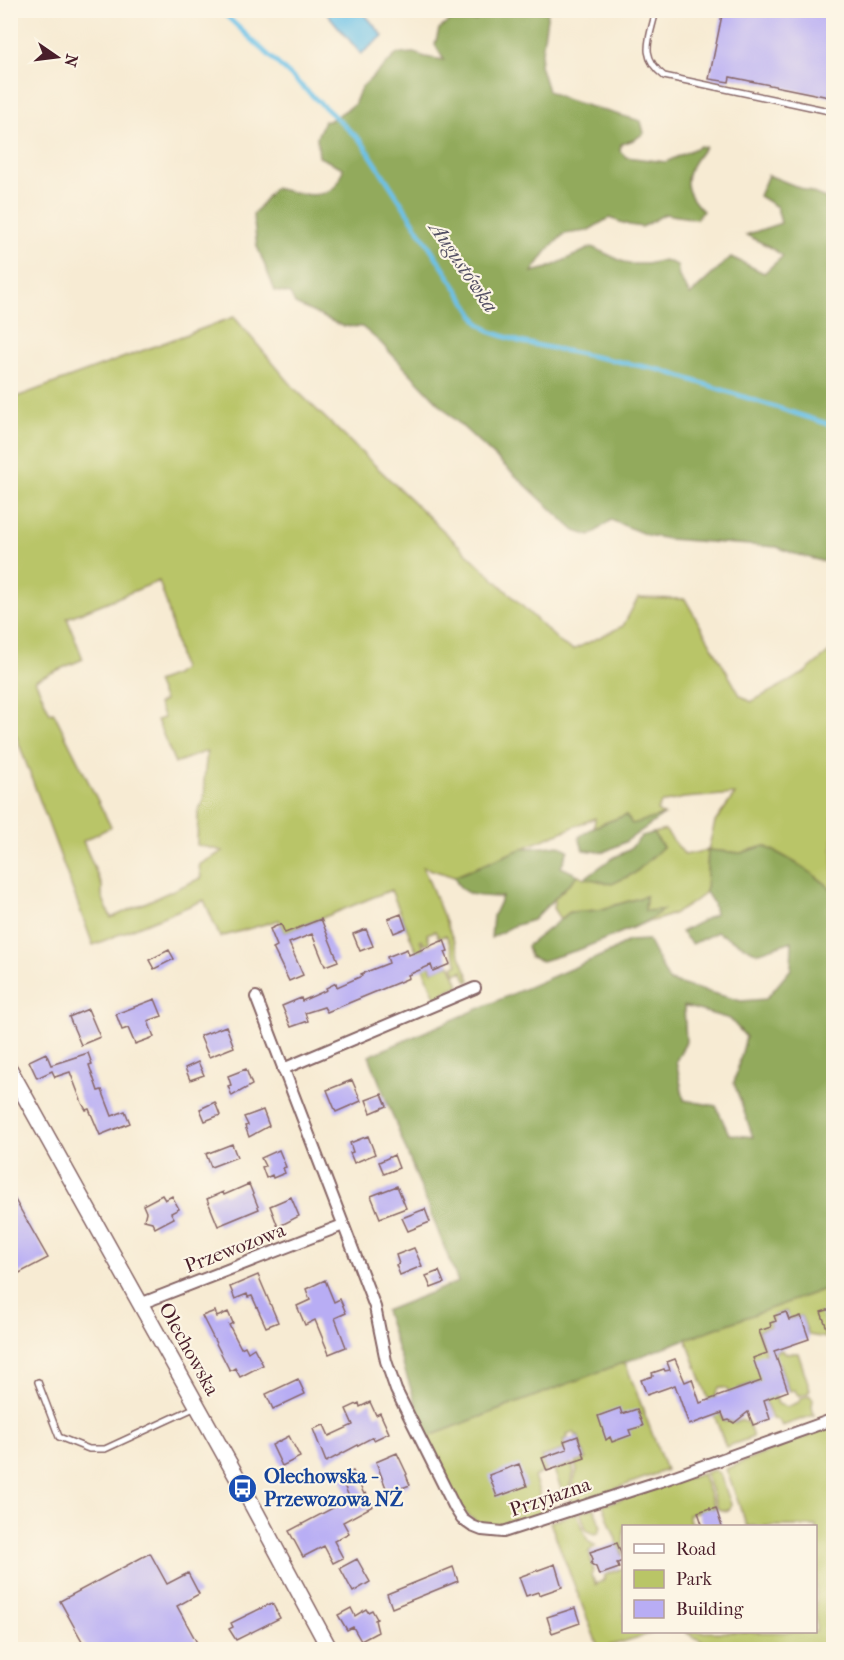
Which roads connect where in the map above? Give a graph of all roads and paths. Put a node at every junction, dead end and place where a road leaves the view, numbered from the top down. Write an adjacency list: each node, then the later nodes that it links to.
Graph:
1 (656, 10): 2 (lane)
2 (834, 112)
3 (475, 988): 6 (street)
4 (256, 997): 6 (street)
5 (10, 1070): 8 (street, Olechowska)
6 (283, 1070): 7 (street)
7 (343, 1225): 8 (street, Przewozowa); 11 (street, Przyjazna)
8 (140, 1304): 10 (street, Olechowska)
9 (38, 1382): 10 (lane)
10 (197, 1407): 12 (street, Olechowska)
11 (834, 1419)
12 (330, 1650)

